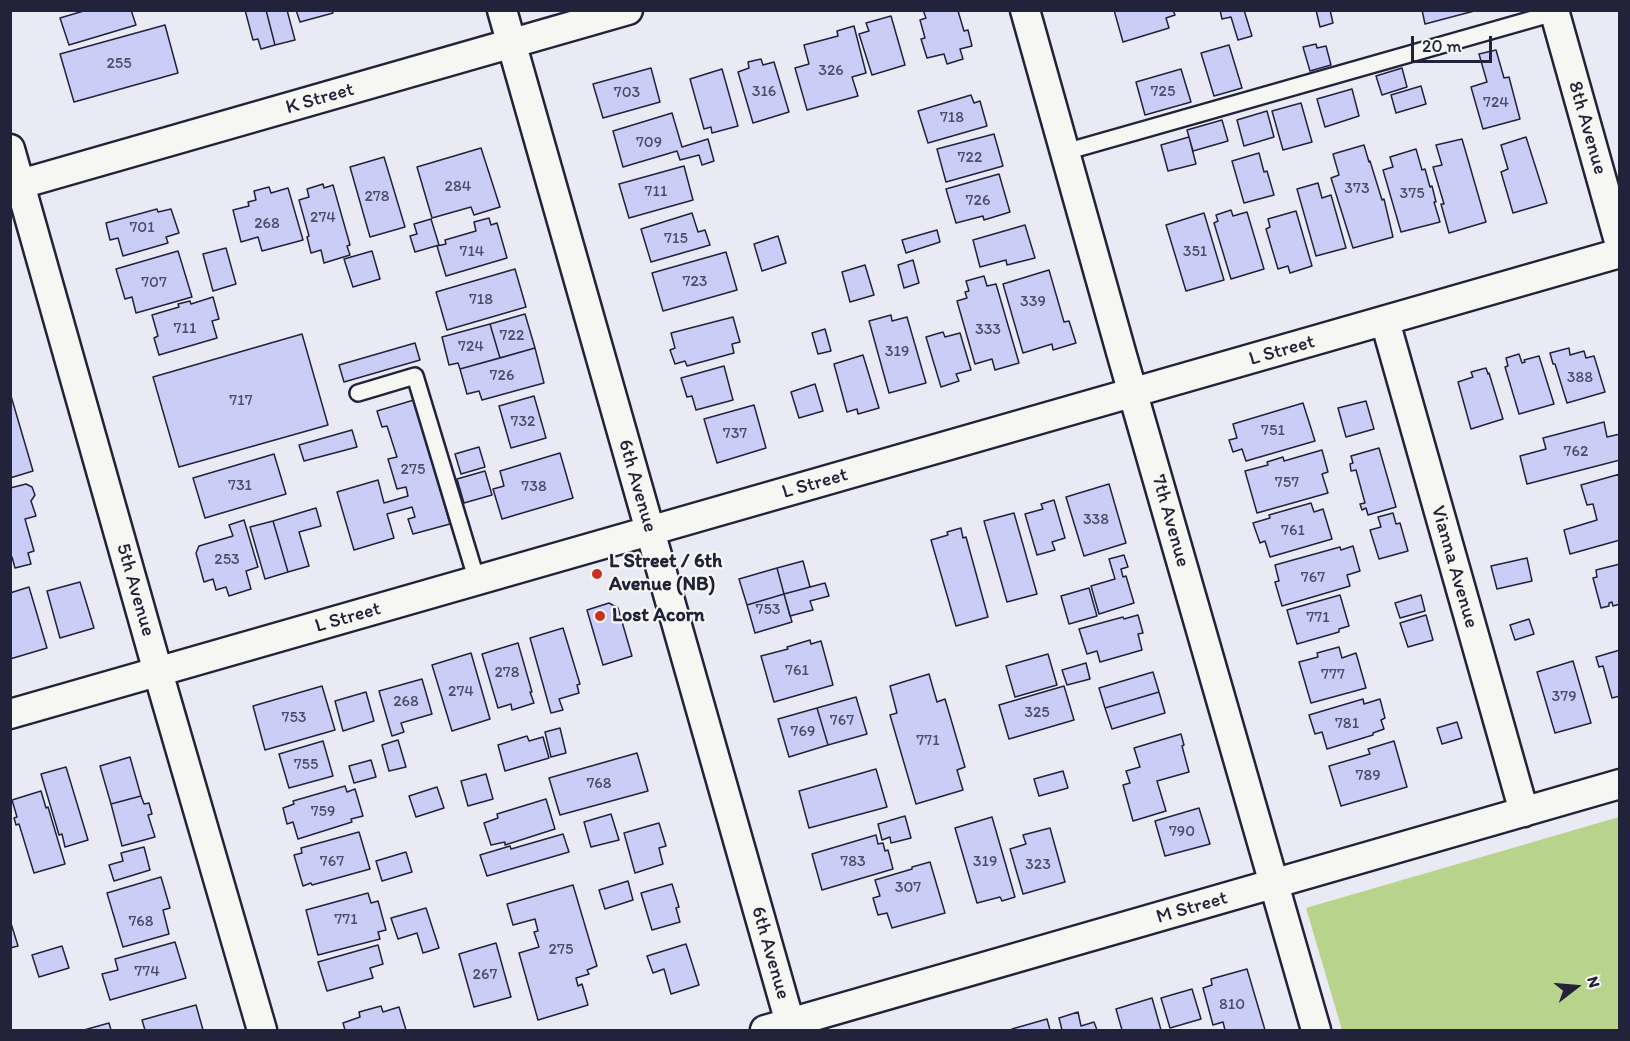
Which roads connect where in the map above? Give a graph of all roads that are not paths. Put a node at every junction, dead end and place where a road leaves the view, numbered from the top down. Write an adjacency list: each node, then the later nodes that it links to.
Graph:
1 (502, 10): 5 (street, 6th Avenue)
2 (628, 10): 5 (street, K Street)
3 (1025, 10): 7 (street, 7th Avenue)
4 (1554, 12): 7 (lane); 9 (street, 8th Avenue)
5 (512, 45): 8 (street, K Street); 14 (street, 6th Avenue)
6 (10, 149): 8 (street, 5th Avenue)
7 (1065, 152): 13 (street, 7th Avenue)
8 (15, 185): 16 (street, 5th Avenue)
9 (1620, 245)
10 (1620, 253): 11 (street, L Street)
11 (1385, 321): 13 (street, L Street); 19 (street, Vianna Avenue)
12 (358, 393): 15 (lane)
13 (1133, 393): 14 (street, L Street); 20 (street, 7th Avenue)
14 (650, 532): 15 (street, L Street); 21 (street, 6th Avenue)
15 (477, 581): 16 (street, L Street)
16 (158, 672): 17 (street, L Street); 22 (street, 5th Avenue)
17 (10, 714)
18 (1620, 784): 19 (street, M Street)
19 (1524, 812): 20 (street, M Street)
20 (1275, 884): 21 (street, M Street); 23 (street, 7th Avenue)
21 (782, 1028)
22 (262, 1030)
23 (1316, 1030)

